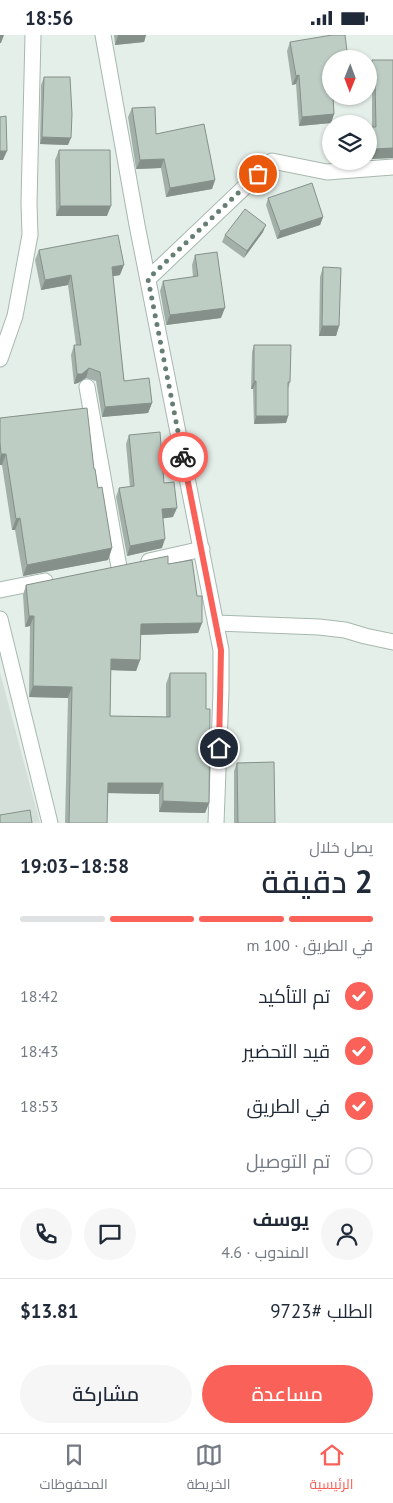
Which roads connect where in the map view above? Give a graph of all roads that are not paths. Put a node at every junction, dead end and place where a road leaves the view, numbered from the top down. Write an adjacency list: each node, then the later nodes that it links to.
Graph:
1 (33, 35): 5 (street)
2 (103, 35): 4 (street)
3 (393, 167): 4 (street)
4 (148, 279): 7 (street)
5 (0, 359)
6 (87, 387): 8 (street)
7 (202, 549): 8 (street); 13 (street)
8 (119, 567): 9 (street)
9 (101, 571)
10 (55, 579): 11 (street)
11 (0, 590)
12 (0, 619): 15 (street)
13 (216, 623): 14 (street); 16 (street)
14 (393, 642)
15 (50, 823)
16 (216, 823)

